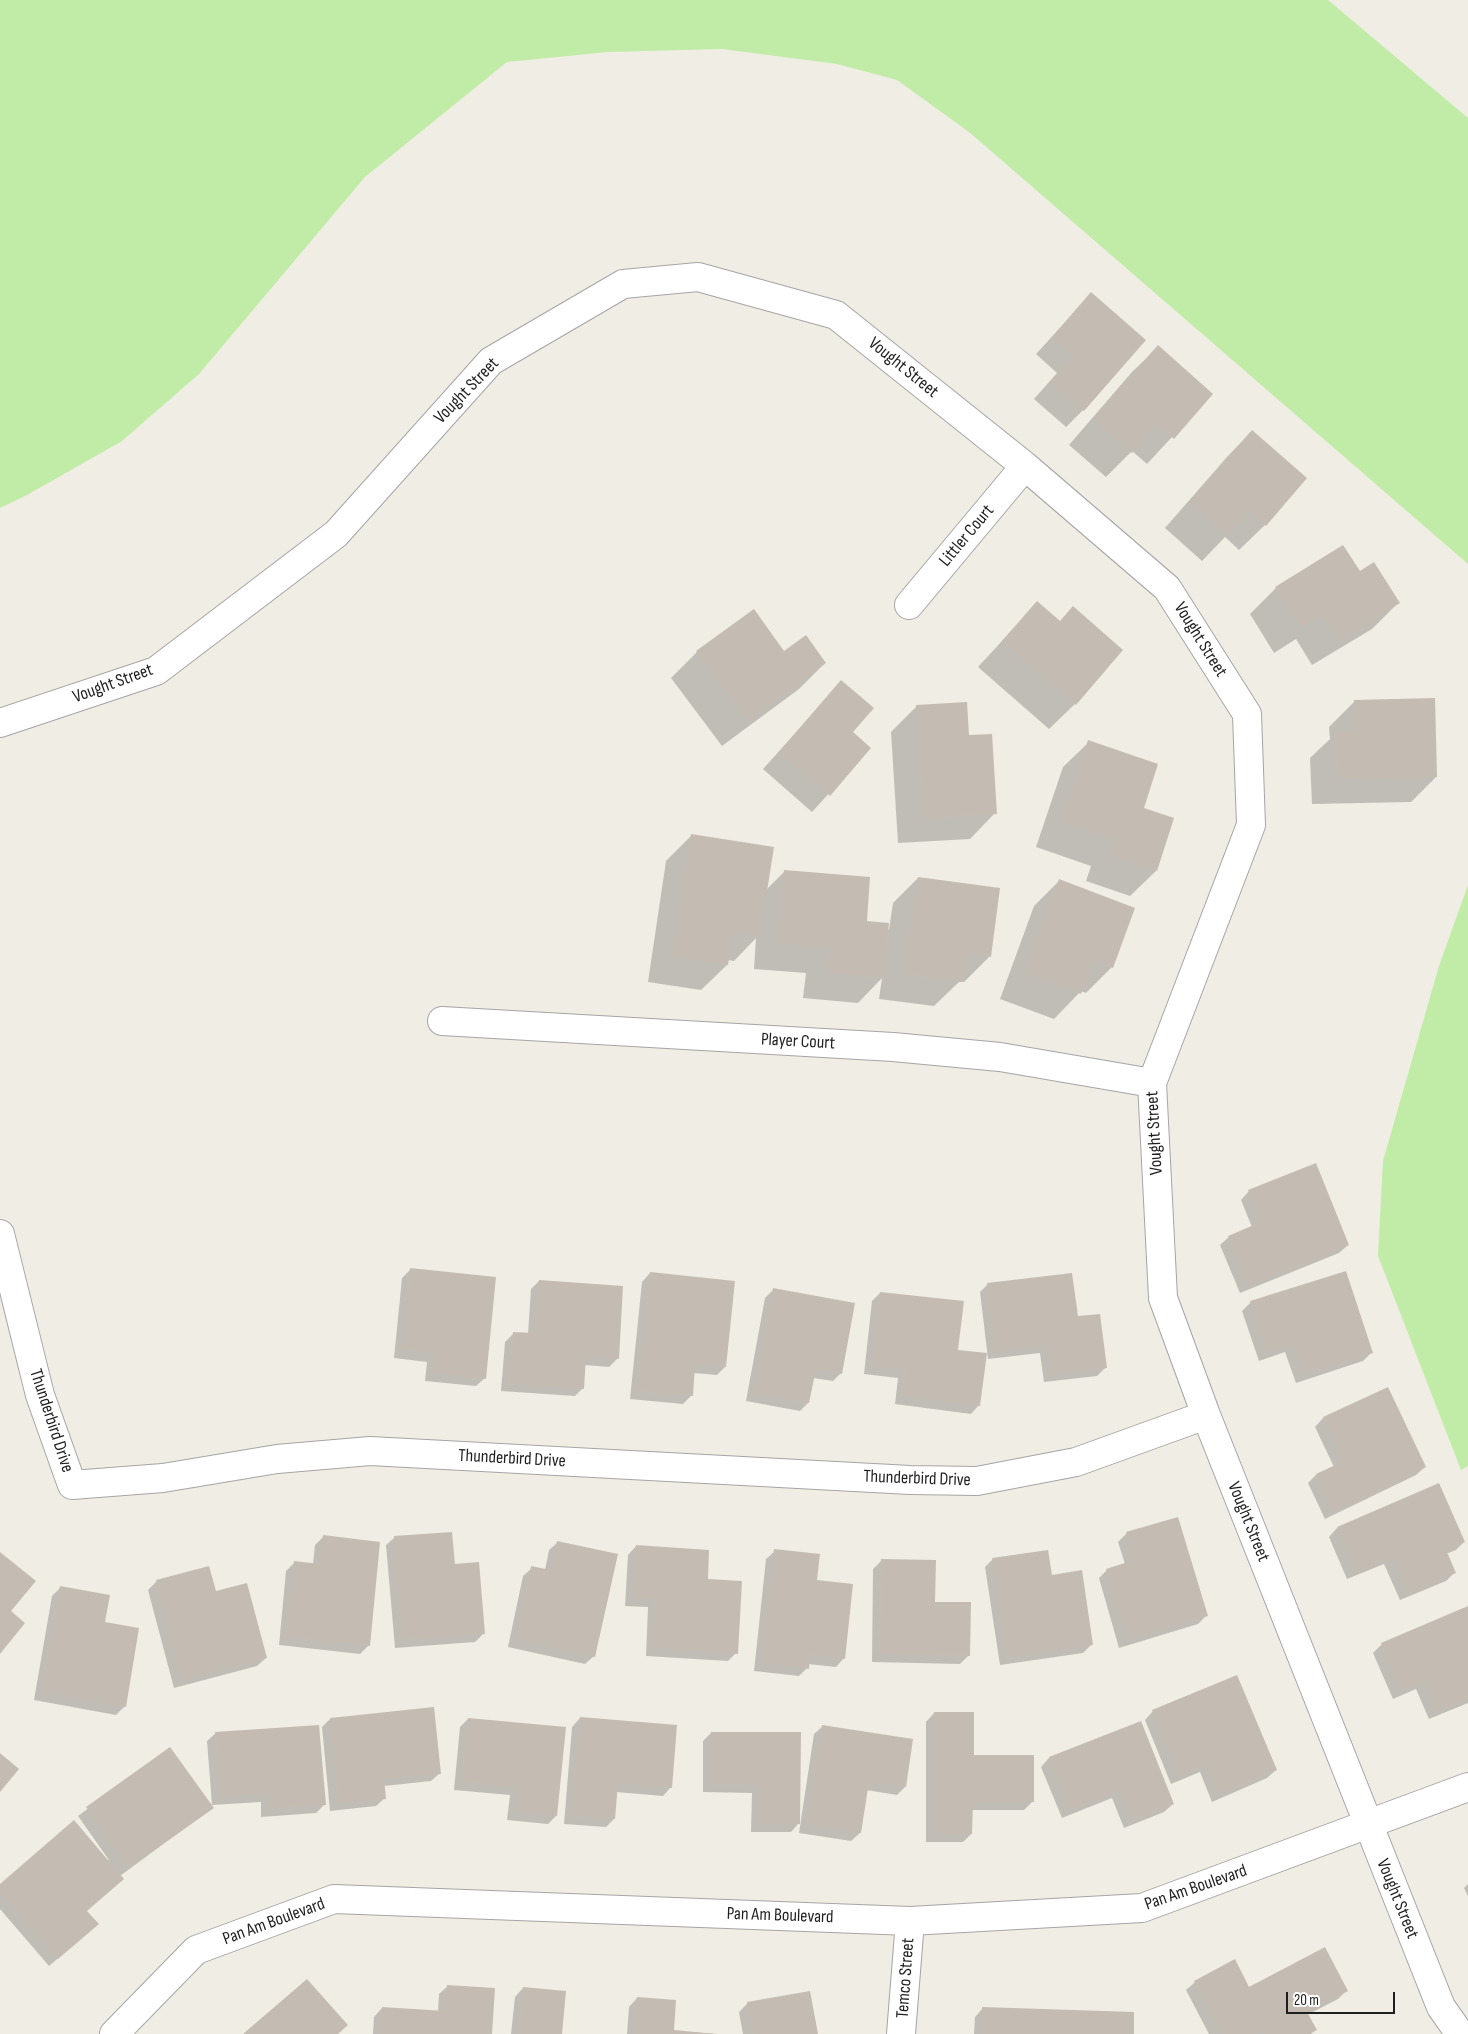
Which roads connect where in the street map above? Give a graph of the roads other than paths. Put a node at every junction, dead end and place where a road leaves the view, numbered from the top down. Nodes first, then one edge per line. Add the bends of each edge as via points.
1 (1025, 466) junction
2 (909, 605) dead end
3 (0, 724) edge
4 (442, 1021) dead end
5 (1152, 1083) junction
6 (0, 1234) edge
7 (1206, 1415) junction
8 (1468, 1787) edge
9 (1368, 1826) junction
10 (910, 1921) junction
11 (114, 2034) edge
12 (901, 2034) edge
13 (1460, 2034) edge

1 - 2 street, Littler Court
1 - 3 street, Vought Street via 836,316 698,277 623,284 491,361 336,534 156,671
1 - 5 street, Vought Street via 1167,588 1247,714 1251,825
4 - 5 street, Player Court via 893,1047 1000,1057
5 - 7 street, Vought Street via 1163,1298
6 - 7 street, Thunderbird Drive via 40,1395 72,1485 163,1478 277,1459 370,1451 977,1482 1076,1462
7 - 9 street, Vought Street
8 - 9 street, Pan Am Boulevard
9 - 10 street, Pan Am Boulevard via 1142,1908
9 - 13 street, Vought Street via 1441,2008
10 - 11 street, Pan Am Boulevard via 334,1899 196,1950
10 - 12 street, Temco Street

